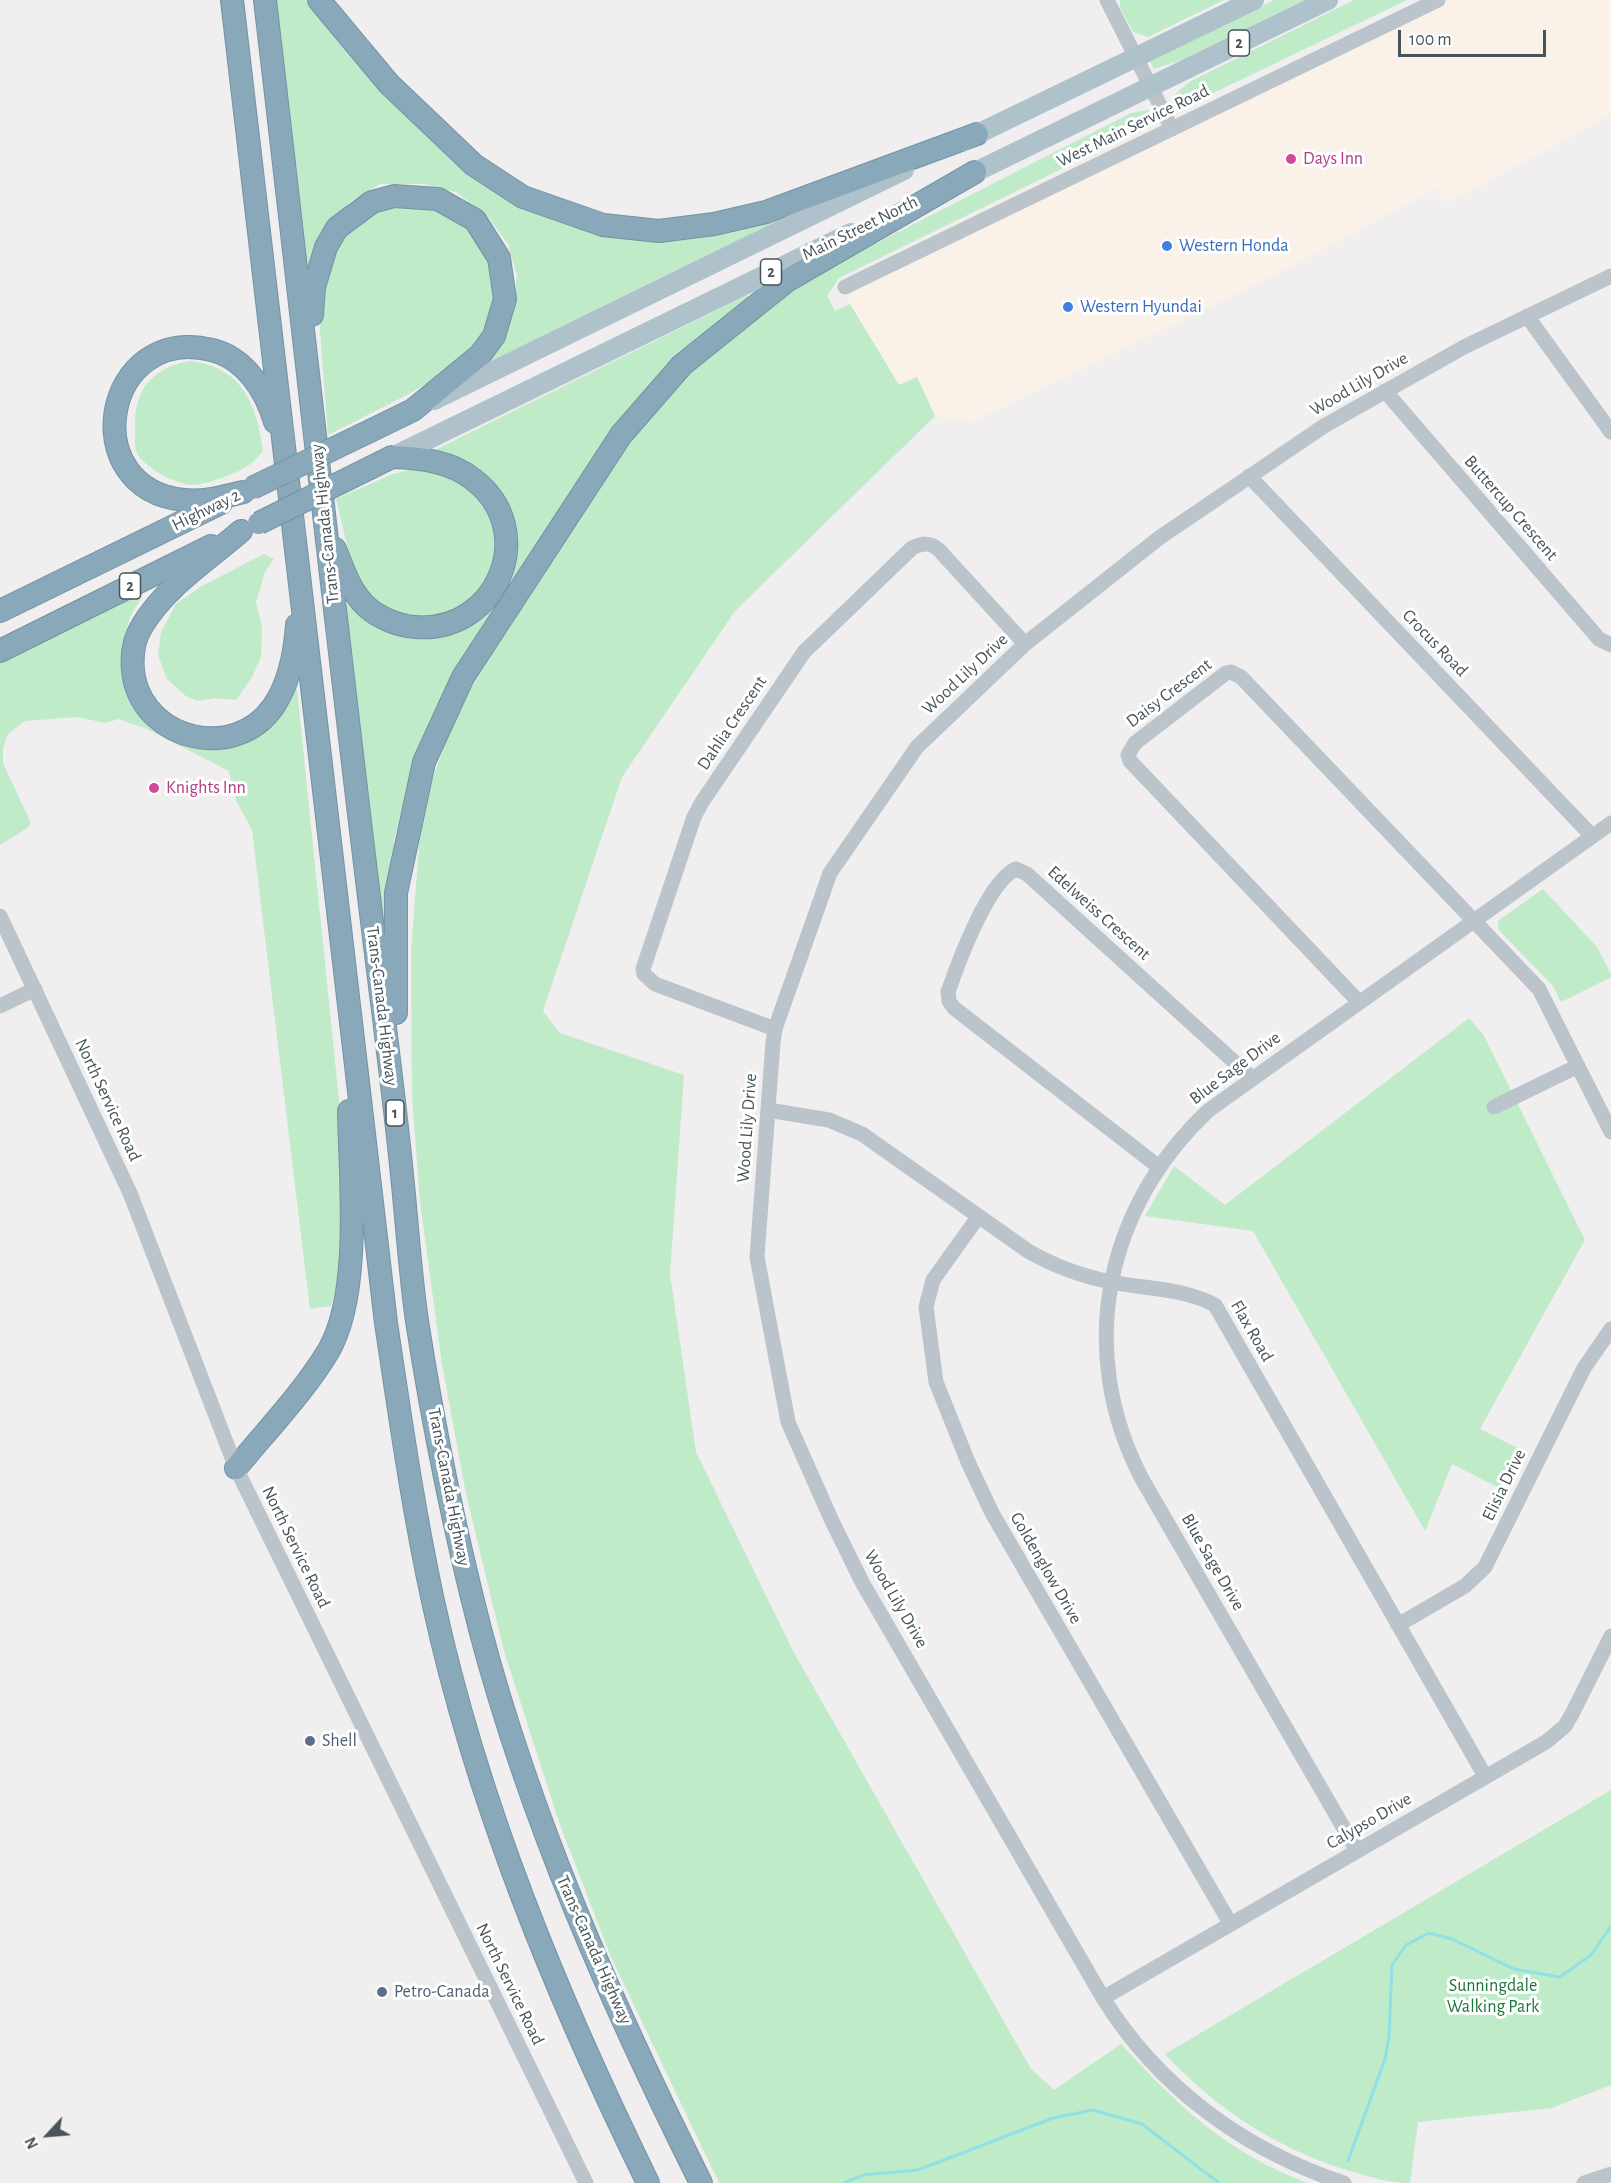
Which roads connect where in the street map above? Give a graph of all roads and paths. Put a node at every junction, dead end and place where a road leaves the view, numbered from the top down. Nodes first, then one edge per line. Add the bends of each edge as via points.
1 (232, 0) edge
2 (265, 0) edge
3 (318, 0) edge
4 (1107, 0) edge
5 (1254, 0) edge
6 (1328, 0) edge
7 (1438, 0) edge
8 (1136, 58) junction
9 (1150, 87) junction
10 (1172, 129) junction
11 (977, 135) junction
12 (975, 172) junction
13 (1611, 276) edge
14 (845, 287) dead end
15 (1527, 316) junction
16 (308, 363) junction
17 (1385, 391) junction
18 (413, 410) junction
19 (1611, 432) edge
20 (392, 457) junction
21 (287, 458) junction
22 (1249, 476) junction
23 (247, 490) junction
24 (325, 526) junction
25 (250, 527) junction
26 (300, 576) junction
27 (0, 611) edge
28 (1025, 644) junction
29 (1611, 645) edge
30 (0, 651) edge
31 (1611, 823) edge
32 (1593, 836) junction
33 (0, 916) edge
34 (1473, 920) junction
35 (348, 983) junction
36 (35, 989) junction
37 (1359, 1002) junction
38 (0, 1006) edge
39 (775, 1029) junction
40 (1578, 1066) junction
41 (1252, 1078) junction
42 (1494, 1107) dead end
43 (768, 1110) junction
44 (1611, 1132) edge
45 (400, 1149) junction
46 (1159, 1167) junction
47 (978, 1217) junction
48 (1111, 1282) junction
49 (1611, 1329) edge
50 (236, 1468) junction
51 (1398, 1625) junction
52 (1611, 1636) edge
53 (1485, 1776) junction
54 (1357, 1851) junction
55 (1230, 1923) junction
56 (1103, 1998) junction
57 (1611, 2174) edge
58 (586, 2183) edge
59 (648, 2183) edge
60 (701, 2183) edge
61 (1344, 2183) edge
62 (1584, 2183) edge

1 - 21 highway, Trans-Canada Highway / 1
2 - 16 highway, Trans-Canada Highway / 1
3 - 11 highway via 389,84 474,165 523,197 603,225 659,231 766,212
4 - 8 street
5 - 8 main road, Main Street North / 2
6 - 9 main road, Main Street North / 2
7 - 10 street, West Main Service Road
8 - 9 street
8 - 11 main road, Main Street North / 2
9 - 10 street
9 - 12 main road, Main Street North / 2
10 - 14 street, West Main Service Road
11 - 18 main road, Main Street North / 2
12 - 20 main road, Main Street North / 2
12 - 45 highway via 788,280 682,365 621,435 464,677 424,762 396,893
13 - 15 street, Wood Lily Drive
15 - 17 street, Wood Lily Drive
15 - 19 street
16 - 18 highway, Highway 2 via 314,287 326,247 337,228 372,202 394,196 438,198 475,220 499,258 505,299 494,336 480,355
16 - 24 highway, Trans-Canada Highway / 1
17 - 22 street, Wood Lily Drive
17 - 29 street, Buttercup Crescent via 1599,639
18 - 23 highway, Highway 2 / 2, bridge
20 - 24 highway via 424,458 456,469 475,480 498,507 506,533 504,566 493,591 478,609 457,622 431,628 403,626 377,614 362,602 346,576
20 - 25 highway, Highway 2 / 2, bridge
21 - 23 highway via 272,411 258,385 235,360 219,351 180,346 155,354 141,364 119,394 114,416 116,446 128,471 158,494 184,500 207,500
21 - 26 highway, Trans-Canada Highway / 1
22 - 28 street, Wood Lily Drive via 1159,538
22 - 32 street, Crocus Road
23 - 27 highway, Highway 2 / 2
24 - 45 highway, Trans-Canada Highway / 1
25 - 26 highway via 171,591 141,627 132,665 136,687 147,708 170,729 189,736 228,736 244,731 273,708 292,662
25 - 30 highway, Highway 2 / 2
26 - 35 highway, Trans-Canada Highway / 1
28 - 39 street, Wood Lily Drive via 917,747 830,873
28 - 39 street, Dahlia Crescent via 939,550 933,545 919,544 804,652 702,802 644,974 655,984
31 - 32 street, Blue Sage Drive
32 - 34 street, Blue Sage Drive
33 - 36 street, North Service Road
34 - 37 street, Blue Sage Drive
34 - 37 street, Daisy Crescent via 1241,677 1231,672 1220,676 1135,743 1128,755 1130,761
34 - 40 street via 1544,995
35 - 50 highway via 351,1207 344,1308 330,1348
35 - 59 highway, Trans-Canada Highway / 1 via 390,1346 412,1492 450,1667 504,1849 536,1935 571,2020
36 - 38 street
36 - 50 street, North Service Road via 130,1193
37 - 41 street, Blue Sage Drive
39 - 43 street, Wood Lily Drive
40 - 42 street
40 - 44 street
41 - 46 street, Blue Sage Drive via 1196,1122
41 - 46 street, Edelweiss Crescent via 1027,874 1016,870 1005,876 968,934 948,1001
43 - 47 street, Flax Road via 846,1126 876,1143
43 - 56 street, Wood Lily Drive via 757,1271 792,1432 862,1582
45 - 60 highway, Trans-Canada Highway / 1 via 416,1316 429,1391 464,1566 505,1715 551,1851 586,1935
46 - 48 street, Blue Sage Drive via 1133,1212
47 - 48 street, Flax Road via 1042,1259
47 - 55 street, Goldenglow Drive via 929,1288 926,1307 936,1382 992,1513
48 - 51 street, Flax Road via 1196,1295 1215,1305
48 - 54 street, Blue Sage Drive via 1106,1332 1108,1370 1116,1416 1128,1449
49 - 51 street, Elisia Drive via 1584,1368 1485,1567 1465,1586
50 - 58 street, North Service Road
51 - 53 street, Flax Road
52 - 53 street, Calypso Drive via 1565,1726 1546,1742
53 - 54 street, Calypso Drive
54 - 55 street, Calypso Drive
55 - 56 street, Calypso Drive
56 - 61 street, Wood Lily Drive via 1139,2048 1199,2106 1254,2145
57 - 62 street

